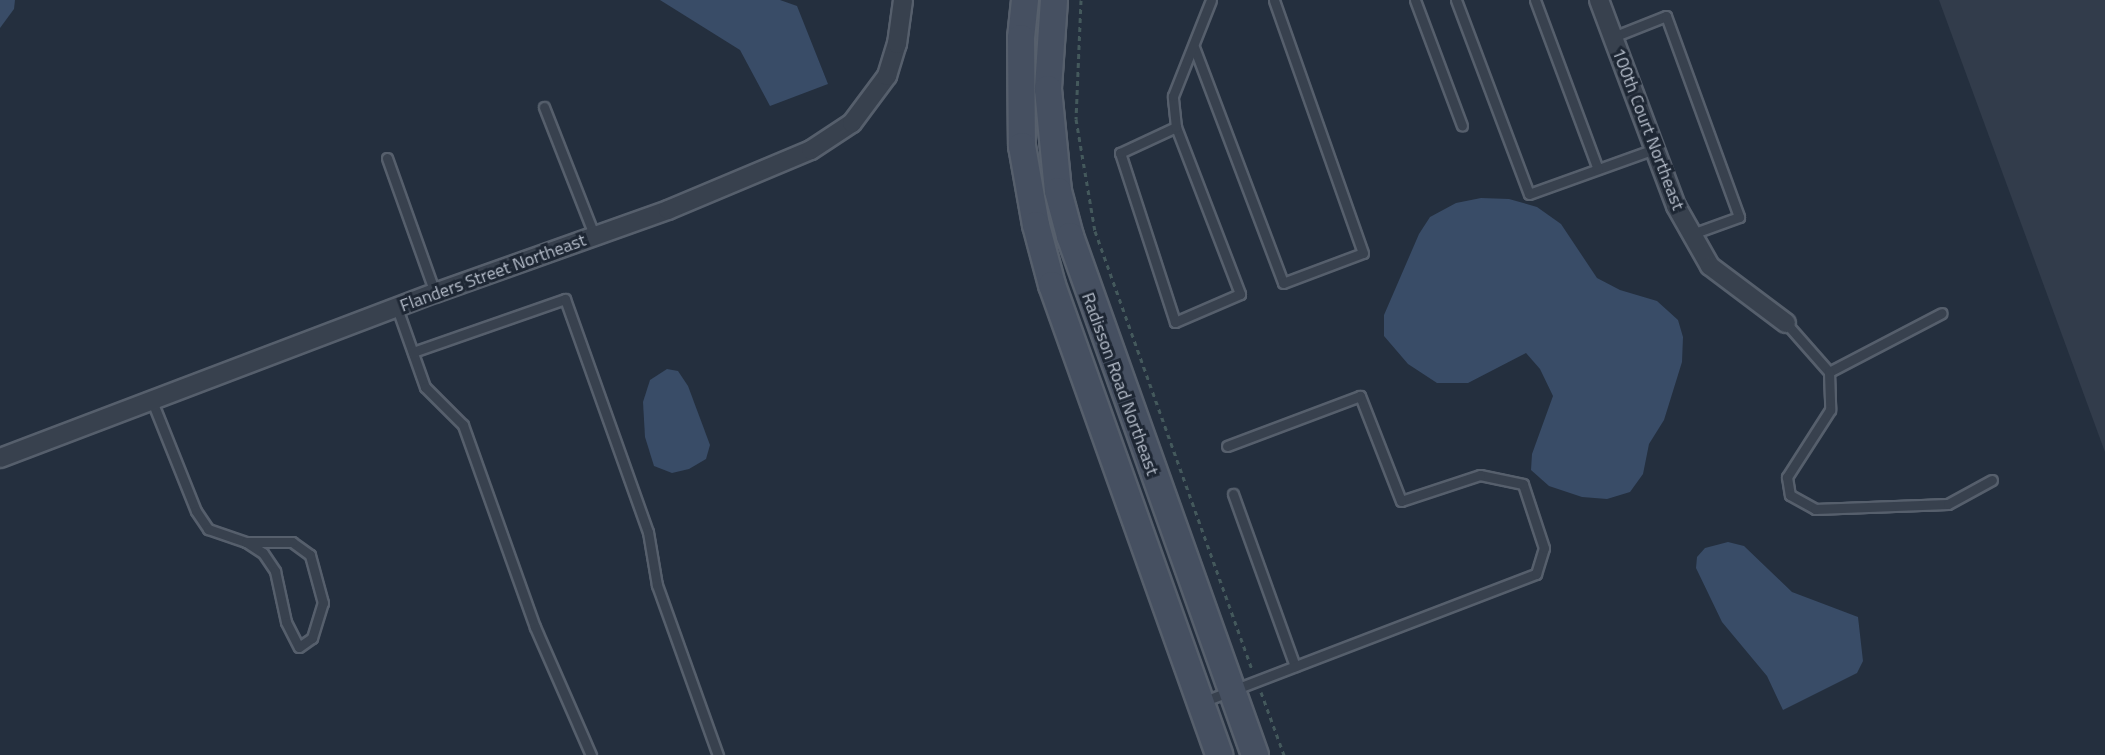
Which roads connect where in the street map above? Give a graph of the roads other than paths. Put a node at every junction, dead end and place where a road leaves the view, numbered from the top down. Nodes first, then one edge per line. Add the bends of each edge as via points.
1 (903, 0) edge
2 (1025, 0) edge
3 (1054, 0) edge
4 (1211, 0) edge
5 (1274, 0) edge
6 (1415, 0) edge
7 (1456, 0) edge
8 (1534, 0) edge
9 (1599, 0) edge
10 (1613, 37) junction
11 (1194, 46) junction
12 (544, 107) dead end
13 (1462, 126) dead end
14 (1176, 127) junction
15 (1655, 149) junction
16 (387, 158) dead end
17 (1598, 169) junction
18 (1692, 234) junction
19 (595, 237) junction
20 (435, 294) junction
21 (397, 308) junction
22 (1942, 313) dead end
23 (1786, 323) joint
24 (413, 352) junction
25 (1829, 372) junction
26 (152, 401) junction
27 (1227, 446) dead end
28 (0, 458) edge
29 (1992, 480) dead end
30 (1233, 494) dead end
31 (246, 542) junction
32 (1295, 666) junction
33 (1232, 691) junction
34 (1200, 703) junction
35 (591, 755) edge
36 (718, 755) edge
37 (1219, 755) edge
38 (1255, 755) edge

1 - 19 street, Flanders Street Northeast via 897,44 887,76 852,123 811,150
2 - 34 main road, Radisson Road Northeast via 1020,38 1022,146 1036,225 1052,285
3 - 33 main road, Radisson Road Northeast via 1048,90 1058,191 1070,236
4 - 11 lane
5 - 11 lane via 1363,253 1283,283
6 - 13 lane
7 - 17 lane via 1529,194
8 - 17 lane
9 - 10 street, 100th Court Northeast
10 - 15 street, 100th Court Northeast
10 - 18 lane via 1666,16 1739,217
11 - 14 lane via 1173,96
12 - 19 lane
14 - 14 lane via 1120,153 1175,322 1240,294
15 - 17 lane
15 - 18 street, 100th Court Northeast via 1676,206
16 - 20 lane
18 - 23 street, 100th Court Northeast via 1710,266
19 - 20 street, Flanders Street Northeast
20 - 21 street, Flanders Street Northeast
21 - 24 lane
21 - 26 street, Flanders Street Northeast
22 - 25 lane
23 - 25 lane
24 - 35 lane via 425,387 463,425 535,627
24 - 36 lane via 565,299 648,532 657,585
25 - 29 lane via 1830,410 1787,477 1790,495 1815,509 1948,504
26 - 28 street, Flanders Street Northeast
26 - 31 lane via 196,510 208,529
27 - 32 lane via 1360,396 1401,501 1480,475 1523,484 1544,548 1536,574
30 - 32 lane
31 - 31 lane via 263,553 274,571 286,622 300,647 312,638 323,603 310,555 292,542
32 - 33 lane
33 - 34 lane
33 - 38 main road, Radisson Road Northeast
34 - 37 main road, Radisson Road Northeast

